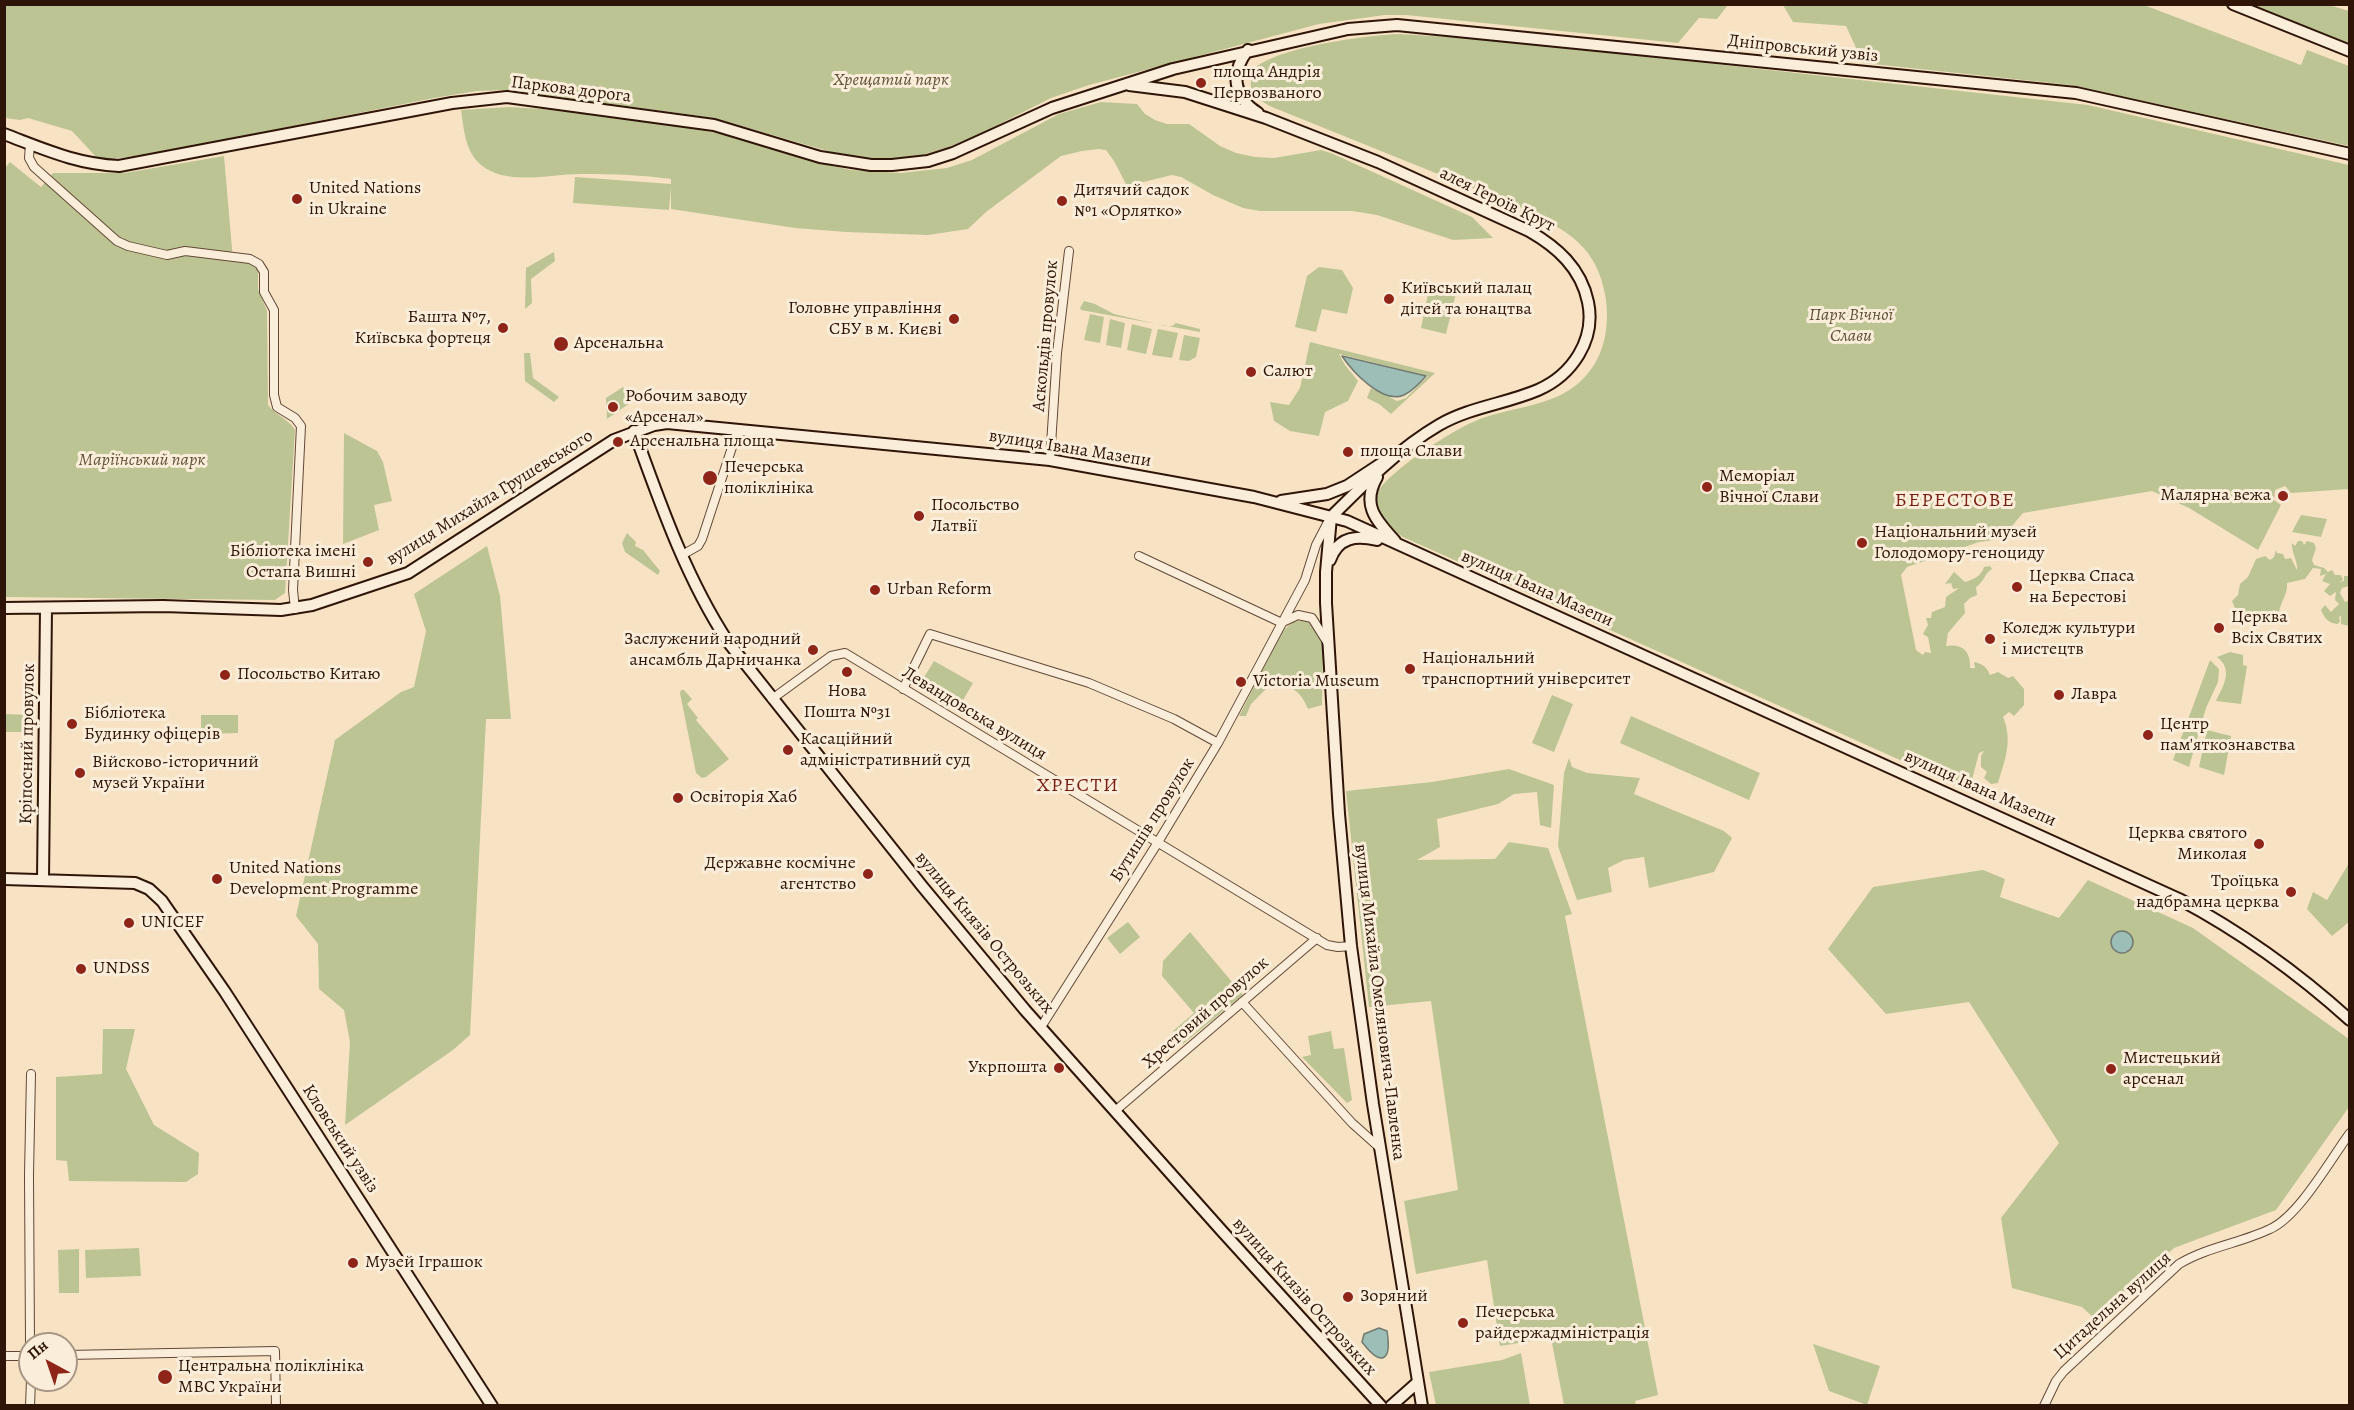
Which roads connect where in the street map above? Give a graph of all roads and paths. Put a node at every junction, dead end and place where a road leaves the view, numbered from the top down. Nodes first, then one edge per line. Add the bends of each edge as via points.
1 (2233, 4) edge
2 (1248, 50) junction
3 (2349, 51) edge
4 (1123, 84) junction
5 (1266, 118) junction
6 (4, 134) edge
7 (30, 144) junction
8 (2349, 154) edge
9 (1069, 251) dead end
10 (634, 431) junction
11 (737, 432) junction
12 (1401, 453) junction
13 (1050, 460) junction
14 (1381, 469) junction
15 (1269, 501) junction
16 (1331, 517) junction
17 (1398, 545) junction
18 (682, 555) junction
19 (1139, 556) dead end
20 (1326, 572) junction
21 (4, 608) edge
22 (46, 608) junction
23 (295, 609) junction
24 (1282, 623) junction
25 (1328, 643) junction
26 (903, 689) junction
27 (772, 699) junction
28 (1218, 743) junction
29 (1158, 843) junction
30 (4, 879) edge
31 (43, 879) junction
32 (1317, 938) junction
33 (1351, 946) junction
34 (1242, 1002) junction
35 (2349, 1020) edge
36 (1041, 1027) junction
37 (31, 1074) dead end
38 (1114, 1111) junction
39 (2349, 1133) edge
40 (1380, 1148) junction
41 (30, 1332) edge
42 (78, 1355) edge
43 (1418, 1382) junction
44 (276, 1406) edge
45 (492, 1406) edge
46 (1381, 1406) edge
47 (1391, 1406) edge
48 (1422, 1406) edge
49 (2044, 1406) edge

1 - 3 main road
2 - 4 main road
2 - 5 main road via 1237,69 1237,88 1253,110
2 - 8 main road, Дніпровський узвіз via 1375,26 1466,31 2076,93
4 - 5 main road via 1185,92
4 - 7 main road, Паркова дорога via 1052,108 953,153 928,161 892,165 820,157 714,125 507,97 452,103 119,166 69,159
5 - 12 main road, алея Героїв Крут via 1378,162 1549,242 1575,270 1586,294 1590,326 1587,337 1583,349 1560,375 1536,390 1454,416
6 - 7 main road, Паркова дорога
7 - 23 street via 29,158 34,167 117,241 167,255 185,251 250,259 264,272 264,292 274,310 274,395 277,407 300,426 292,590
9 - 13 street, Аскольдів провулок
10 - 11 main road, вулиця Івана Мазепи via 668,423
10 - 18 main road, вулиця Князів Острозьких
10 - 23 main road, вулиця Михайла Грушевського via 594,452 408,573
11 - 13 main road, вулиця Івана Мазепи
11 - 18 street via 702,539
12 - 14 main road, алея Героїв Крут
12 - 15 main road via 1327,494
13 - 15 main road, вулиця Івана Мазепи
14 - 16 main road, алея Героїв Крут
14 - 17 main road via 1369,503
15 - 16 main road, вулиця Івана Мазепи
16 - 17 main road, вулиця Івана Мазепи
16 - 20 main road, вулиця Михайла Омеляновича-Павленка
16 - 24 street, Бутишів провулок
17 - 20 main road via 1357,536 1348,539 1332,554
17 - 35 main road, вулиця Івана Мазепи via 2179,899 2247,938
18 - 27 main road, вулиця Князів Острозьких via 716,624
19 - 24 street
20 - 25 main road, вулиця Михайла Омеляновича-Павленка
21 - 22 main road, вулиця Михайла Грушевського
22 - 23 main road, вулиця Михайла Грушевського
22 - 31 main road, Кріпосний провулок
24 - 25 street via 1306,615 1316,622
24 - 28 street, Бутишів провулок
25 - 33 main road, вулиця Михайла Омеляновича-Павленка
26 - 27 street, Левандовська вулиця via 845,653 831,656
26 - 28 street via 930,634 1089,683 1174,719
26 - 29 street, Левандовська вулиця
27 - 36 main road, вулиця Князів Острозьких
28 - 29 street, Бутишів провулок
29 - 32 street, Левандовська вулиця
29 - 36 street, Бутишів провулок
30 - 31 main road
31 - 45 main road, Кловський узвіз via 135,884 155,894 174,916
32 - 33 street, Левандовська вулиця via 1327,945
32 - 34 street, Хрестовий провулок
33 - 40 main road, вулиця Михайла Омеляновича-Павленка
34 - 38 street, Хрестовий провулок
34 - 40 street via 1352,1123
36 - 38 main road, вулиця Князів Острозьких
37 - 41 street
38 - 46 main road, вулиця Князів Острозьких
39 - 49 street, Цитадельна вулиця via 2290,1215 2269,1230 2179,1264 2069,1365
40 - 43 main road, вулиця Михайла Омеляновича-Павленка
42 - 44 street via 275,1351
43 - 47 main road
43 - 48 main road, вулиця Михайла Омеляновича-Павленка

